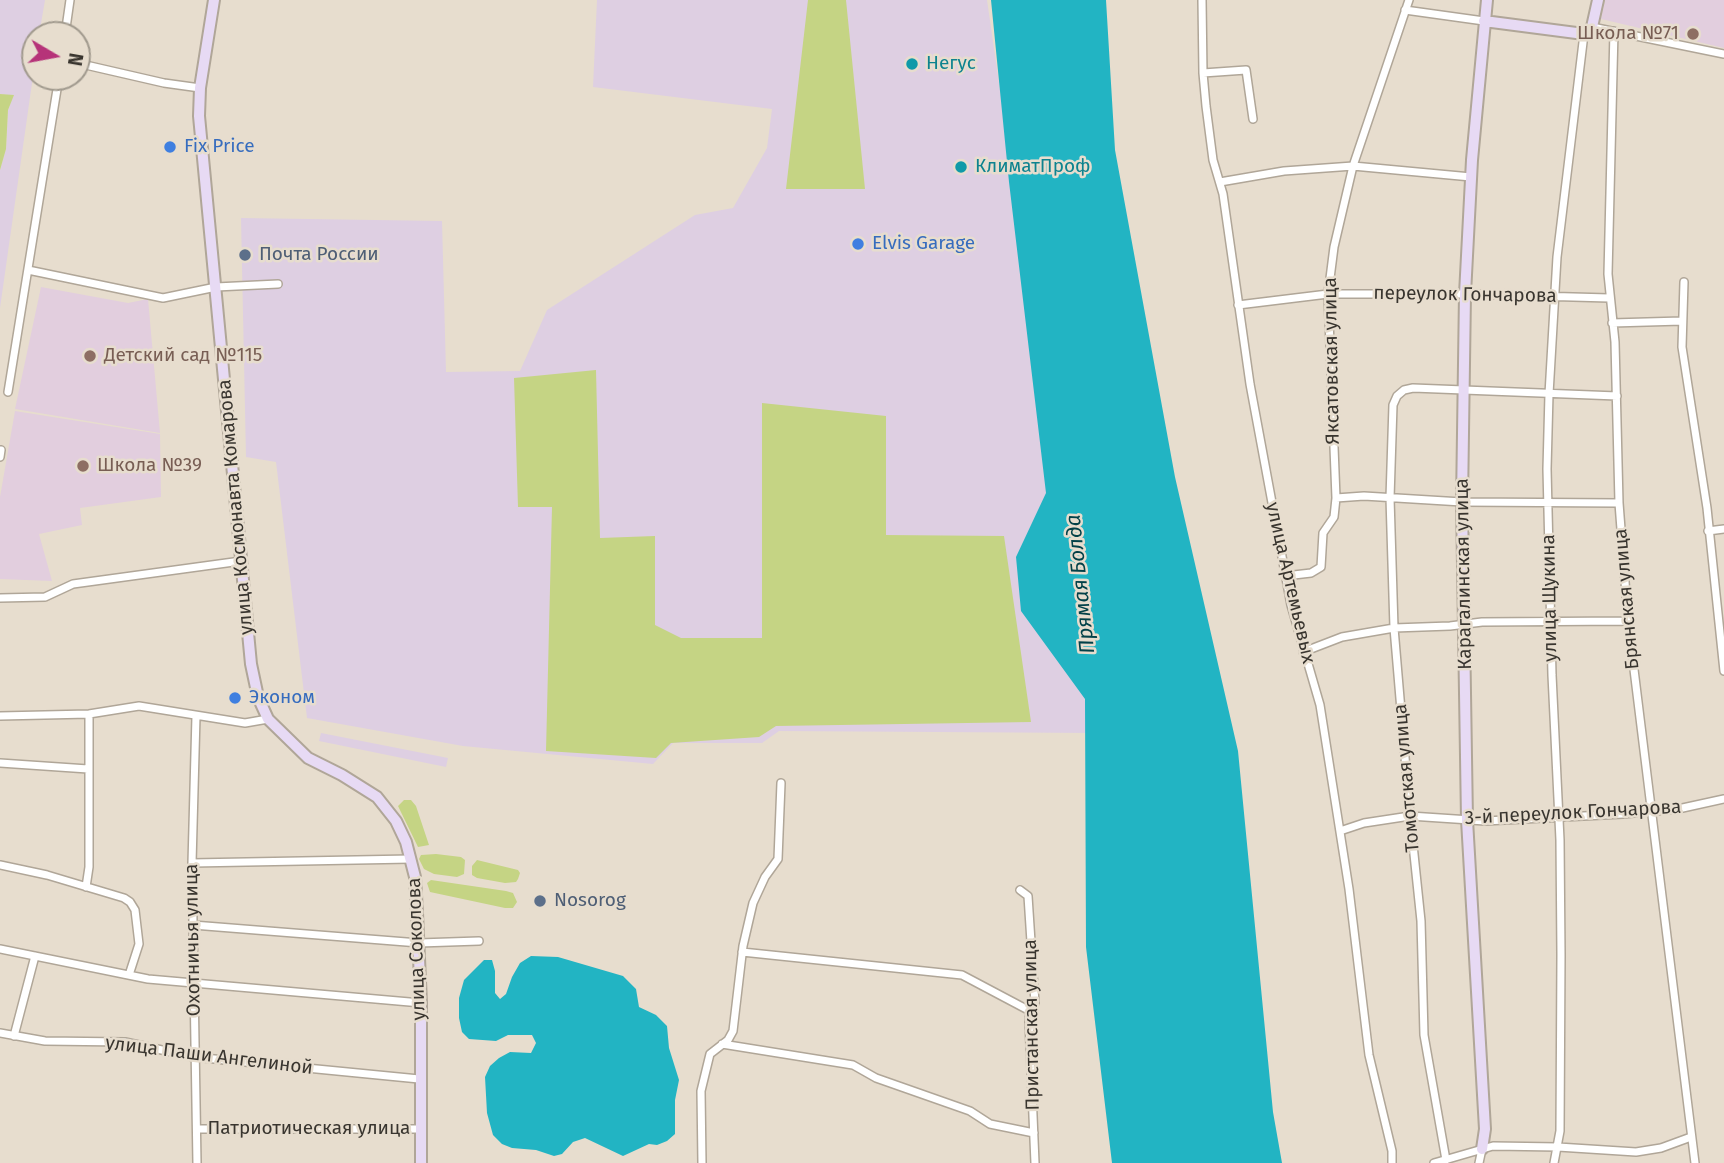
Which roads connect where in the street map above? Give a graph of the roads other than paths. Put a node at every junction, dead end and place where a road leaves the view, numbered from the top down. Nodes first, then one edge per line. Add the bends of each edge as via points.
1 (71, 0) edge
2 (214, 0) edge
3 (1202, 0) edge
4 (1409, 0) edge
5 (1487, 0) edge
6 (1598, 0) edge
7 (1405, 10) junction
8 (67, 21) edge
9 (1484, 21) junction
10 (1588, 30) junction
11 (1614, 32) junction
12 (1724, 54) edge
13 (91, 66) edge
14 (1203, 73) junction
15 (200, 88) junction
16 (57, 91) edge
17 (1253, 119) dead end
18 (1353, 166) junction
19 (1471, 177) junction
20 (1220, 182) junction
21 (28, 270) junction
22 (1684, 282) dead end
23 (278, 284) dead end
24 (216, 287) junction
25 (1328, 294) junction
26 (1465, 294) junction
27 (1555, 296) junction
28 (1609, 298) junction
29 (1238, 305) junction
30 (1682, 321) junction
31 (1612, 323) junction
32 (1464, 390) junction
33 (8, 392) dead end
34 (1549, 394) junction
35 (1617, 396) junction
36 (1336, 498) junction
37 (1390, 498) junction
38 (1462, 502) junction
39 (1619, 503) junction
40 (1548, 504) junction
41 (1724, 529) edge
42 (1708, 531) junction
43 (242, 561) junction
44 (1285, 576) junction
45 (0, 598) edge
46 (1551, 620) junction
47 (1628, 621) junction
48 (1464, 624) junction
49 (1394, 628) junction
50 (1303, 652) junction
51 (1724, 671) edge
52 (89, 714) junction
53 (0, 716) edge
54 (196, 716) junction
55 (268, 719) junction
56 (0, 763) edge
57 (88, 769) junction
58 (781, 783) dead end
59 (1724, 799) edge
60 (1652, 812) junction
61 (1410, 816) junction
62 (1558, 817) junction
63 (1467, 820) junction
64 (1340, 831) junction
65 (411, 859) junction
66 (192, 863) junction
67 (0, 865) edge
68 (86, 887) junction
69 (1020, 890) dead end
70 (192, 925) junction
71 (479, 942) dead end
72 (419, 943) junction
73 (0, 949) edge
74 (742, 952) junction
75 (36, 956) junction
76 (130, 975) junction
77 (193, 983) junction
78 (421, 1003) junction
79 (1030, 1011) junction
80 (0, 1032) edge
81 (14, 1036) junction
82 (722, 1044) junction
83 (194, 1058) junction
84 (419, 1079) junction
85 (197, 1129) junction
86 (420, 1129) junction
87 (1034, 1133) junction
88 (1692, 1137) junction
89 (1558, 1147) junction
90 (1482, 1149) junction
91 (1446, 1160) junction
92 (197, 1163) edge
93 (421, 1163) edge
94 (702, 1163) edge
95 (1035, 1163) edge
96 (1392, 1163) edge
97 (1434, 1163) edge
98 (1479, 1163) edge
99 (1554, 1163) edge
100 (1695, 1163) edge

1 - 8 street
2 - 15 street, улица Космонавта Комарова
3 - 14 street, улица Артемьевых
4 - 7 street, Яксатовская улица
5 - 9 street, Карагалинская улица
6 - 10 street, улица Щукина
7 - 9 street
7 - 18 street, Яксатовская улица
9 - 10 street
9 - 19 street, Карагалинская улица
10 - 11 street
10 - 27 street, улица Щукина via 1567,164
11 - 12 street
11 - 28 street, Брянская улица
13 - 15 street
14 - 17 street via 1245,70
14 - 20 street, улица Артемьевых via 1213,160
15 - 24 street, улица Космонавта Комарова
16 - 21 street
18 - 19 street
18 - 20 street
18 - 25 street, Яксатовская улица
19 - 26 street, Карагалинская улица
20 - 29 street, улица Артемьевых
21 - 24 street via 163,298
21 - 33 street
22 - 30 street
23 - 24 street
24 - 43 street, улица Космонавта Комарова
25 - 26 street, переулок Гончарова
25 - 29 street, переулок Гончарова
25 - 36 street, Яксатовская улица
26 - 27 street, переулок Гончарова
26 - 32 street, Карагалинская улица
27 - 28 street, переулок Гончарова
27 - 34 street, улица Щукина
28 - 31 street, Брянская улица
29 - 44 street, улица Артемьевых
30 - 31 street
30 - 42 street
31 - 35 street, Брянская улица
32 - 34 street
32 - 37 street, Томотская улица via 1413,388 1397,396 1391,416
32 - 38 street, Карагалинская улица
34 - 35 street
34 - 40 street, улица Щукина
35 - 39 street, Брянская улица
36 - 37 street
36 - 44 street, Яксатовская улица via 1334,517 1323,533 1321,566 1311,573
37 - 38 street
37 - 49 street, Томотская улица
38 - 40 street
38 - 48 street, Карагалинская улица
39 - 40 street
39 - 47 street, Брянская улица
40 - 46 street, улица Щукина
41 - 42 street
42 - 51 street
43 - 45 street via 73,584 45,597
43 - 55 street, улица Космонавта Комарова via 251,664
44 - 50 street, улица Артемьевых
46 - 47 street
46 - 48 street
46 - 62 street, улица Щукина
47 - 60 street, Брянская улица
48 - 49 street
48 - 63 street, Карагалинская улица
49 - 50 street via 1342,637
49 - 61 street, Томотская улица
50 - 64 street, улица Артемьевых via 1320,705
52 - 53 street
52 - 54 street via 139,706
52 - 57 street
54 - 55 street via 245,723
54 - 66 street, Охотничья улица
55 - 65 street, улица Соколова via 308,758 365,789 386,807
56 - 57 street
57 - 68 street
58 - 74 street via 778,859 753,903
59 - 60 street, 3-й переулок Гончарова
60 - 62 street, 3-й переулок Гончарова
60 - 88 street, Брянская улица
61 - 63 street, 3-й переулок Гончарова
61 - 64 street, 3-й переулок Гончарова
61 - 91 street, Томотская улица via 1421,921 1424,1035
62 - 63 street, 3-й переулок Гончарова
62 - 89 street, улица Щукина
63 - 90 street, Карагалинская улица via 1485,1129
64 - 96 street, улица Артемьевых via 1369,1055
65 - 66 street
65 - 72 street, улица Соколова
66 - 70 street, Охотничья улица
67 - 68 street
68 - 76 street via 130,902 135,910 139,944
69 - 79 street, Пристанская улица via 1028,896 1035,1003
70 - 72 street
70 - 77 street, Охотничья улица
71 - 72 street
72 - 78 street, улица Соколова
73 - 75 street
74 - 79 street via 962,975
74 - 82 street via 733,1031
75 - 76 street
75 - 81 street
76 - 77 street
77 - 78 street
77 - 83 street, Охотничья улица
78 - 84 street, улица Соколова
79 - 87 street, Пристанская улица
80 - 81 street, улица Паши Ангелиной
81 - 83 street, улица Паши Ангелиной via 125,1042
82 - 87 street via 853,1065 876,1078 970,1111 990,1124
82 - 94 street via 710,1054 701,1091
83 - 84 street, улица Паши Ангелиной
83 - 85 street, Охотничья улица
84 - 86 street, улица Соколова
85 - 86 street, Патриотическая улица
85 - 92 street, Охотничья улица
86 - 93 street, улица Соколова
87 - 95 street, Пристанская улица
88 - 89 street via 1636,1152
88 - 100 street, Брянская улица
89 - 90 street
89 - 99 street, улица Щукина
90 - 91 street
90 - 98 street
91 - 97 street

